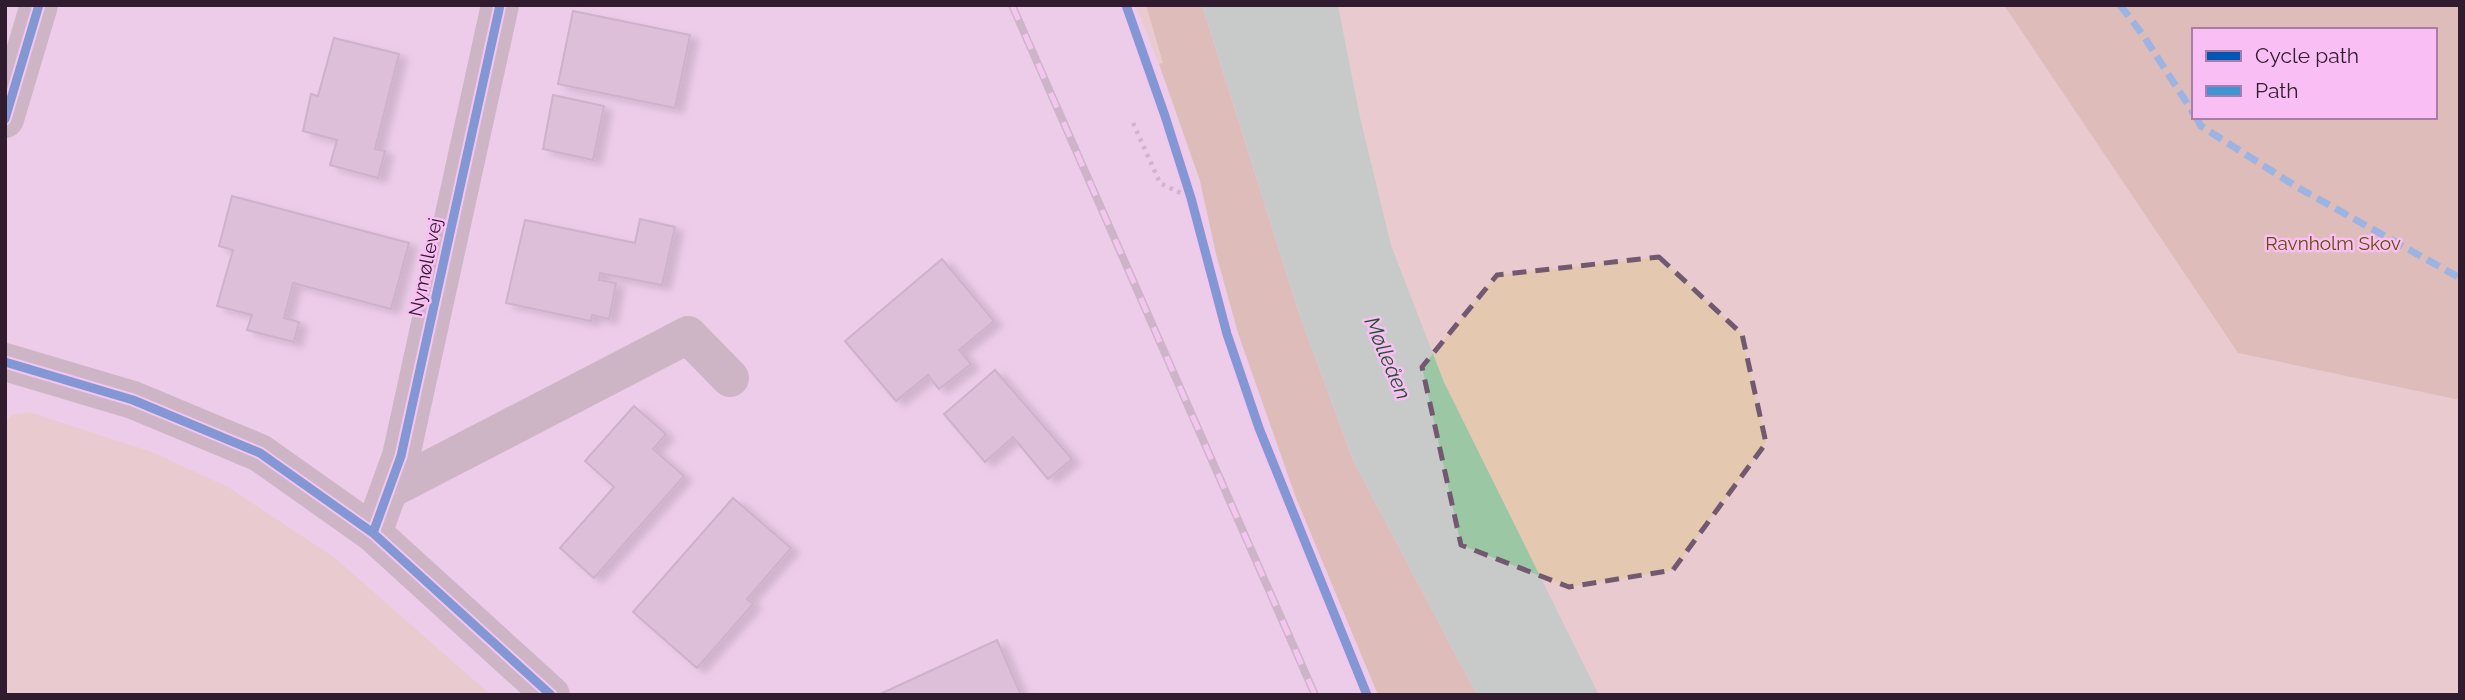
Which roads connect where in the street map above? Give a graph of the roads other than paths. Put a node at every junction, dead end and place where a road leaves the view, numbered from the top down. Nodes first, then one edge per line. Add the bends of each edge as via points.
1 (38, 5) edge
2 (500, 5) edge
3 (5, 120) edge
4 (5, 362) edge
5 (730, 378) dead end
6 (389, 490) junction
7 (373, 533) junction
8 (551, 695) edge

1 - 3 street
2 - 6 street, Nymøllevej via 401,456
4 - 7 street via 133,400 260,453
5 - 6 street via 688,335
6 - 7 street, Nymøllevej
7 - 8 street

